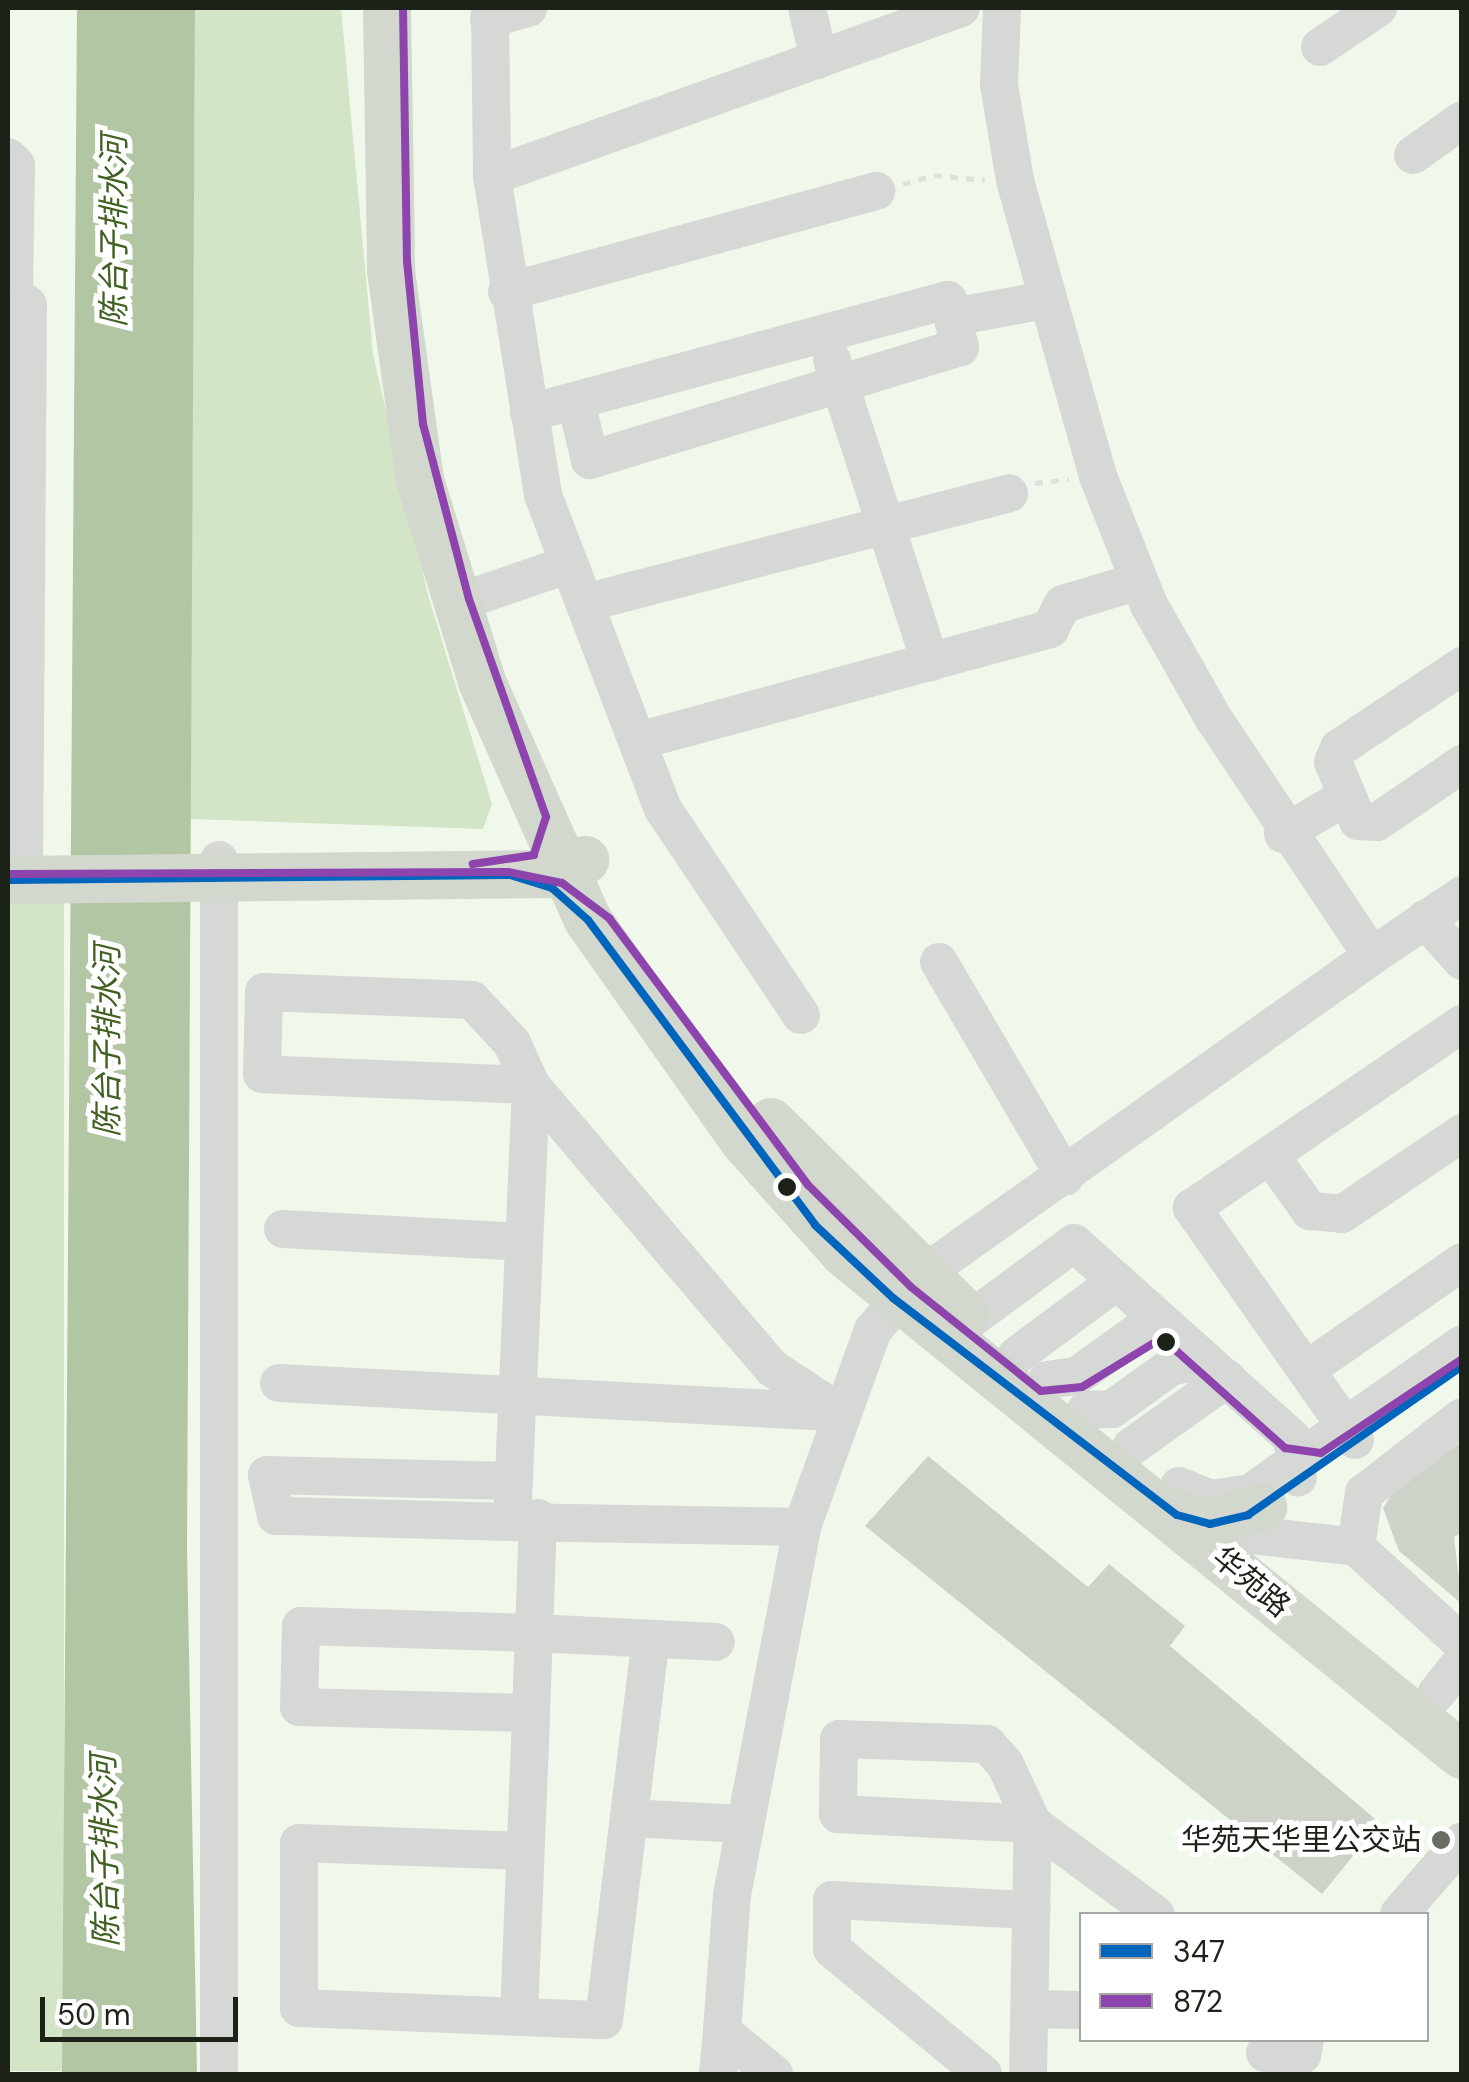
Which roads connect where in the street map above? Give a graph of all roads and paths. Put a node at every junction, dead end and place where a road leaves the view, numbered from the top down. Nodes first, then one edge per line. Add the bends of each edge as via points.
1 (386, 8) edge
2 (415, 8) edge
3 (528, 8) edge
4 (807, 8) edge
5 (961, 8) edge
6 (1002, 8) edge
7 (1378, 8) edge
8 (490, 13) edge
9 (1320, 47) dead end
10 (819, 60) junction
11 (1462, 120) edge
12 (1413, 155) dead end
13 (8, 157) edge
14 (492, 176) junction
15 (1015, 180) junction
16 (876, 191) joint
17 (507, 292) junction
18 (1045, 300) junction
19 (953, 318) junction
20 (824, 334) junction
21 (840, 383) junction
22 (576, 402) junction
23 (528, 412) junction
24 (590, 460) junction
25 (540, 476) junction
26 (1098, 476) junction
27 (1009, 493) joint
28 (886, 525) junction
29 (570, 564) junction
30 (1140, 581) junction
31 (468, 599) junction
32 (585, 603) junction
33 (930, 662) junction
34 (1462, 666) edge
35 (638, 742) junction
36 (1462, 764) edge
37 (1342, 798) junction
38 (1283, 834) junction
39 (548, 866) junction
40 (213, 869) junction
41 (25, 871) edge
42 (1462, 895) edge
43 (1426, 919) junction
44 (1372, 956) junction
45 (939, 962) dead end
46 (1462, 962) edge
47 (801, 1015) dead end
48 (1462, 1024) edge
49 (531, 1085) junction
50 (1462, 1133) edge
51 (1270, 1155) junction
52 (1066, 1177) junction
53 (284, 1229) dead end
54 (524, 1242) junction
55 (1462, 1262) edge
56 (1117, 1280) junction
57 (906, 1288) junction
58 (1462, 1316) edge
59 (971, 1319) junction
60 (1167, 1326) junction
61 (1462, 1344) edge
62 (1462, 1366) edge
63 (1032, 1368) junction
64 (1216, 1370) junction
65 (1306, 1370) junction
66 (279, 1382) dead end
67 (518, 1390) junction
68 (1086, 1410) junction
69 (842, 1414) junction
70 (1462, 1417) edge
71 (1131, 1447) junction
72 (514, 1481) junction
73 (1269, 1485) junction
74 (1169, 1497) junction
75 (525, 1520) junction
76 (802, 1526) junction
77 (1356, 1547) junction
78 (534, 1632) junction
79 (651, 1639) junction
80 (716, 1642) dead end
81 (1462, 1642) edge
82 (1453, 1690) edge
83 (530, 1713) junction
84 (1462, 1755) edge
85 (629, 1818) junction
86 (742, 1824) junction
87 (1034, 1824) junction
88 (1462, 1841) edge
89 (525, 1852) junction
90 (1032, 1910) junction
91 (1152, 1912) edge
92 (1401, 1912) edge
93 (1030, 2008) junction
94 (1079, 2010) edge
95 (519, 2016) junction
96 (722, 2031) junction
97 (1305, 2042) edge
98 (1264, 2056) edge
99 (219, 2074) edge
100 (718, 2074) edge
101 (774, 2074) edge
102 (982, 2074) edge
103 (1028, 2074) edge

1 - 31 main road, 华苑路 via 400,364
2 - 31 main road, 华苑路 via 426,369
3 - 8 street
4 - 10 street
5 - 10 street
6 - 15 street via 999,84
7 - 9 street
8 - 14 street
10 - 14 street
11 - 12 street
13 - 41 street via 16,165 14,294 28,305
14 - 17 street
15 - 16 path via 934,175
15 - 18 street
16 - 17 street
17 - 23 street
18 - 19 street
18 - 26 street
19 - 20 street via 948,300
19 - 21 street via 960,347
20 - 21 street
20 - 22 street
21 - 24 street
21 - 28 street
22 - 23 street
22 - 24 street
23 - 25 street
24 - 25 street
25 - 29 street
26 - 27 path
26 - 30 street
27 - 28 street
28 - 32 street
28 - 33 street
29 - 31 street
29 - 32 street
30 - 33 street via 1063,604 1050,629
30 - 38 street
31 - 39 main road, 华苑路
31 - 39 main road, 华苑路 via 552,780
32 - 35 street
33 - 35 street
34 - 37 street via 1339,748 1332,762
35 - 47 street via 663,808
36 - 37 street via 1378,822 1358,821
37 - 38 street
38 - 44 street
39 - 40 main road
39 - 57 main road, 华苑路 via 603,915 744,1140
40 - 41 main road
40 - 99 street
42 - 43 street
43 - 44 street
43 - 46 street
44 - 52 street
45 - 52 street
48 - 51 street
49 - 49 street via 512,1043 472,1000 264,992 262,1074
49 - 54 street
49 - 69 street via 772,1368
50 - 51 street via 1342,1214 1310,1211
51 - 65 street via 1192,1208
52 - 57 street
53 - 54 street
54 - 67 street
55 - 65 street
56 - 59 street via 1074,1242
56 - 60 street
56 - 63 street
57 - 59 main road, 华苑路
57 - 69 street
57 - 74 main road, 华苑路
58 - 73 street
59 - 63 main road, 华苑路
60 - 63 street via 1139,1329 1068,1380
60 - 64 street
61 - 73 street
62 - 73 street
63 - 68 main road, 华苑路
64 - 68 street via 1172,1366 1112,1409
64 - 71 street
64 - 73 street
65 - 73 street
66 - 67 street
67 - 69 street
67 - 72 street
68 - 71 main road, 华苑路
69 - 76 street
70 - 77 street via 1364,1493
71 - 74 main road, 华苑路
72 - 75 street
72 - 75 street via 267,1476 276,1516
73 - 74 main road, 华苑路
73 - 77 street
73 - 82 main road, 华苑路
73 - 84 main road, 华苑路
75 - 76 street
75 - 78 street
76 - 86 street
77 - 81 street
78 - 79 street
78 - 83 street
78 - 83 street via 302,1626 299,1707
79 - 80 street
79 - 85 street
83 - 89 street
85 - 86 street
85 - 95 street via 604,2020
86 - 96 street
87 - 87 street via 987,1744 838,1740 838,1814
87 - 90 street
87 - 91 street
88 - 92 street
89 - 95 street
89 - 95 street via 299,1843 300,2008
90 - 93 street
90 - 102 street via 832,1900 832,1949
93 - 94 street
93 - 103 street
96 - 100 street
96 - 101 street
97 - 98 street via 1302,2055

